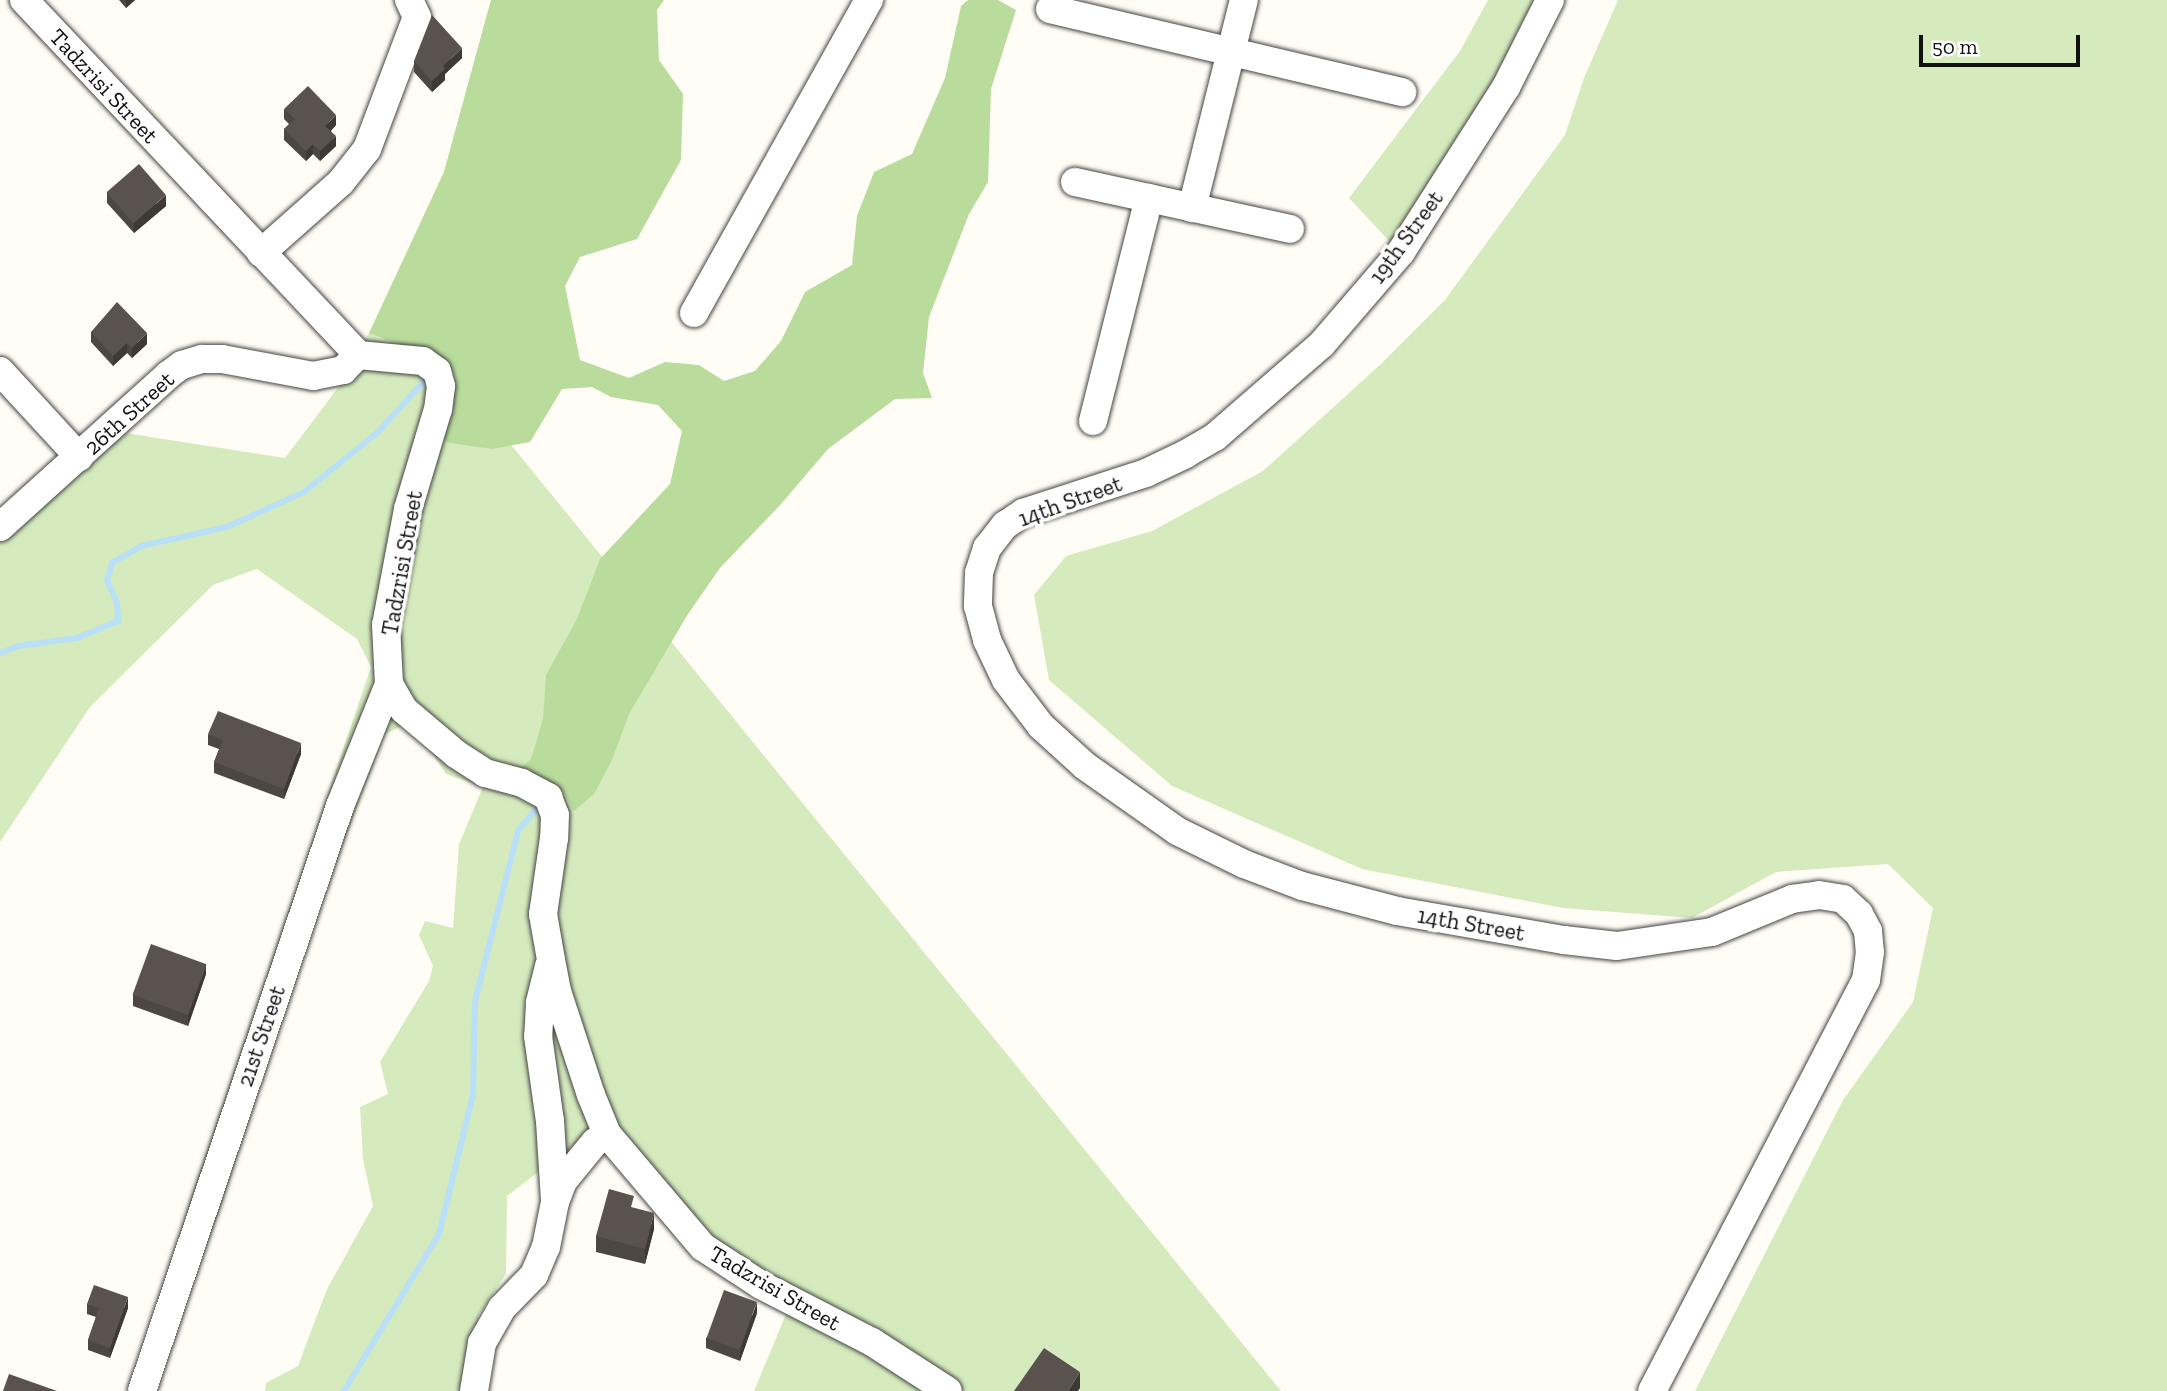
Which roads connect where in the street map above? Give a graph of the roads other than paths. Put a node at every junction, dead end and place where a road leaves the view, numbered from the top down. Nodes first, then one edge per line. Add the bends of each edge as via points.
1 (24, 0) edge
2 (409, 0) edge
3 (869, 0) edge
4 (1244, 0) edge
5 (1550, 0) edge
6 (1050, 9) dead end
7 (1231, 52) junction
8 (1402, 92) dead end
9 (1075, 182) dead end
10 (1149, 198) junction
11 (1192, 208) junction
12 (1290, 229) dead end
13 (261, 253) junction
14 (694, 313) dead end
15 (358, 355) junction
16 (0, 371) edge
17 (1093, 421) dead end
18 (1215, 437) joint
19 (79, 457) junction
20 (0, 527) edge
21 (389, 684) junction
22 (551, 960) junction
23 (607, 1134) junction
24 (555, 1202) junction
25 (142, 1391) edge
26 (474, 1391) edge
27 (948, 1391) edge
28 (1653, 1391) edge

1 - 13 street, Tadzrisi Street
2 - 13 street via 417,17 367,149 341,182
3 - 14 street
4 - 7 street
5 - 18 street, 19th Street via 1506,87 1401,252 1322,344
6 - 7 street
7 - 8 street
7 - 11 street
9 - 10 street
10 - 11 street
10 - 17 street
11 - 12 street
13 - 15 street, Tadzrisi Street
15 - 19 street, 26th Street via 343,370 313,376 222,359 183,365
15 - 21 street, Tadzrisi Street via 423,361 437,371 441,386 393,584 386,625
16 - 19 street
18 - 28 street, 14th Street via 1146,473 1023,513 1005,525 987,548 979,573 978,606 987,640 1006,680 1041,726 1085,766 1177,831 1244,864 1303,886 1397,911 1617,946 1712,932 1792,899 1819,895 1843,899 1860,914 1868,931 1871,952 1866,980
19 - 20 street, 26th Street
21 - 22 street, Tadzrisi Street via 404,710 456,754 485,773 522,783 548,797 555,815 543,914
21 - 25 street, 21st Street via 340,806
22 - 23 street, Tadzrisi Street via 573,1044
22 - 24 street via 540,1003 538,1036
23 - 24 street via 576,1164
23 - 27 street, Tadzrisi Street via 703,1247 761,1285 872,1342
24 - 26 street via 546,1248 534,1275 502,1308 482,1343

